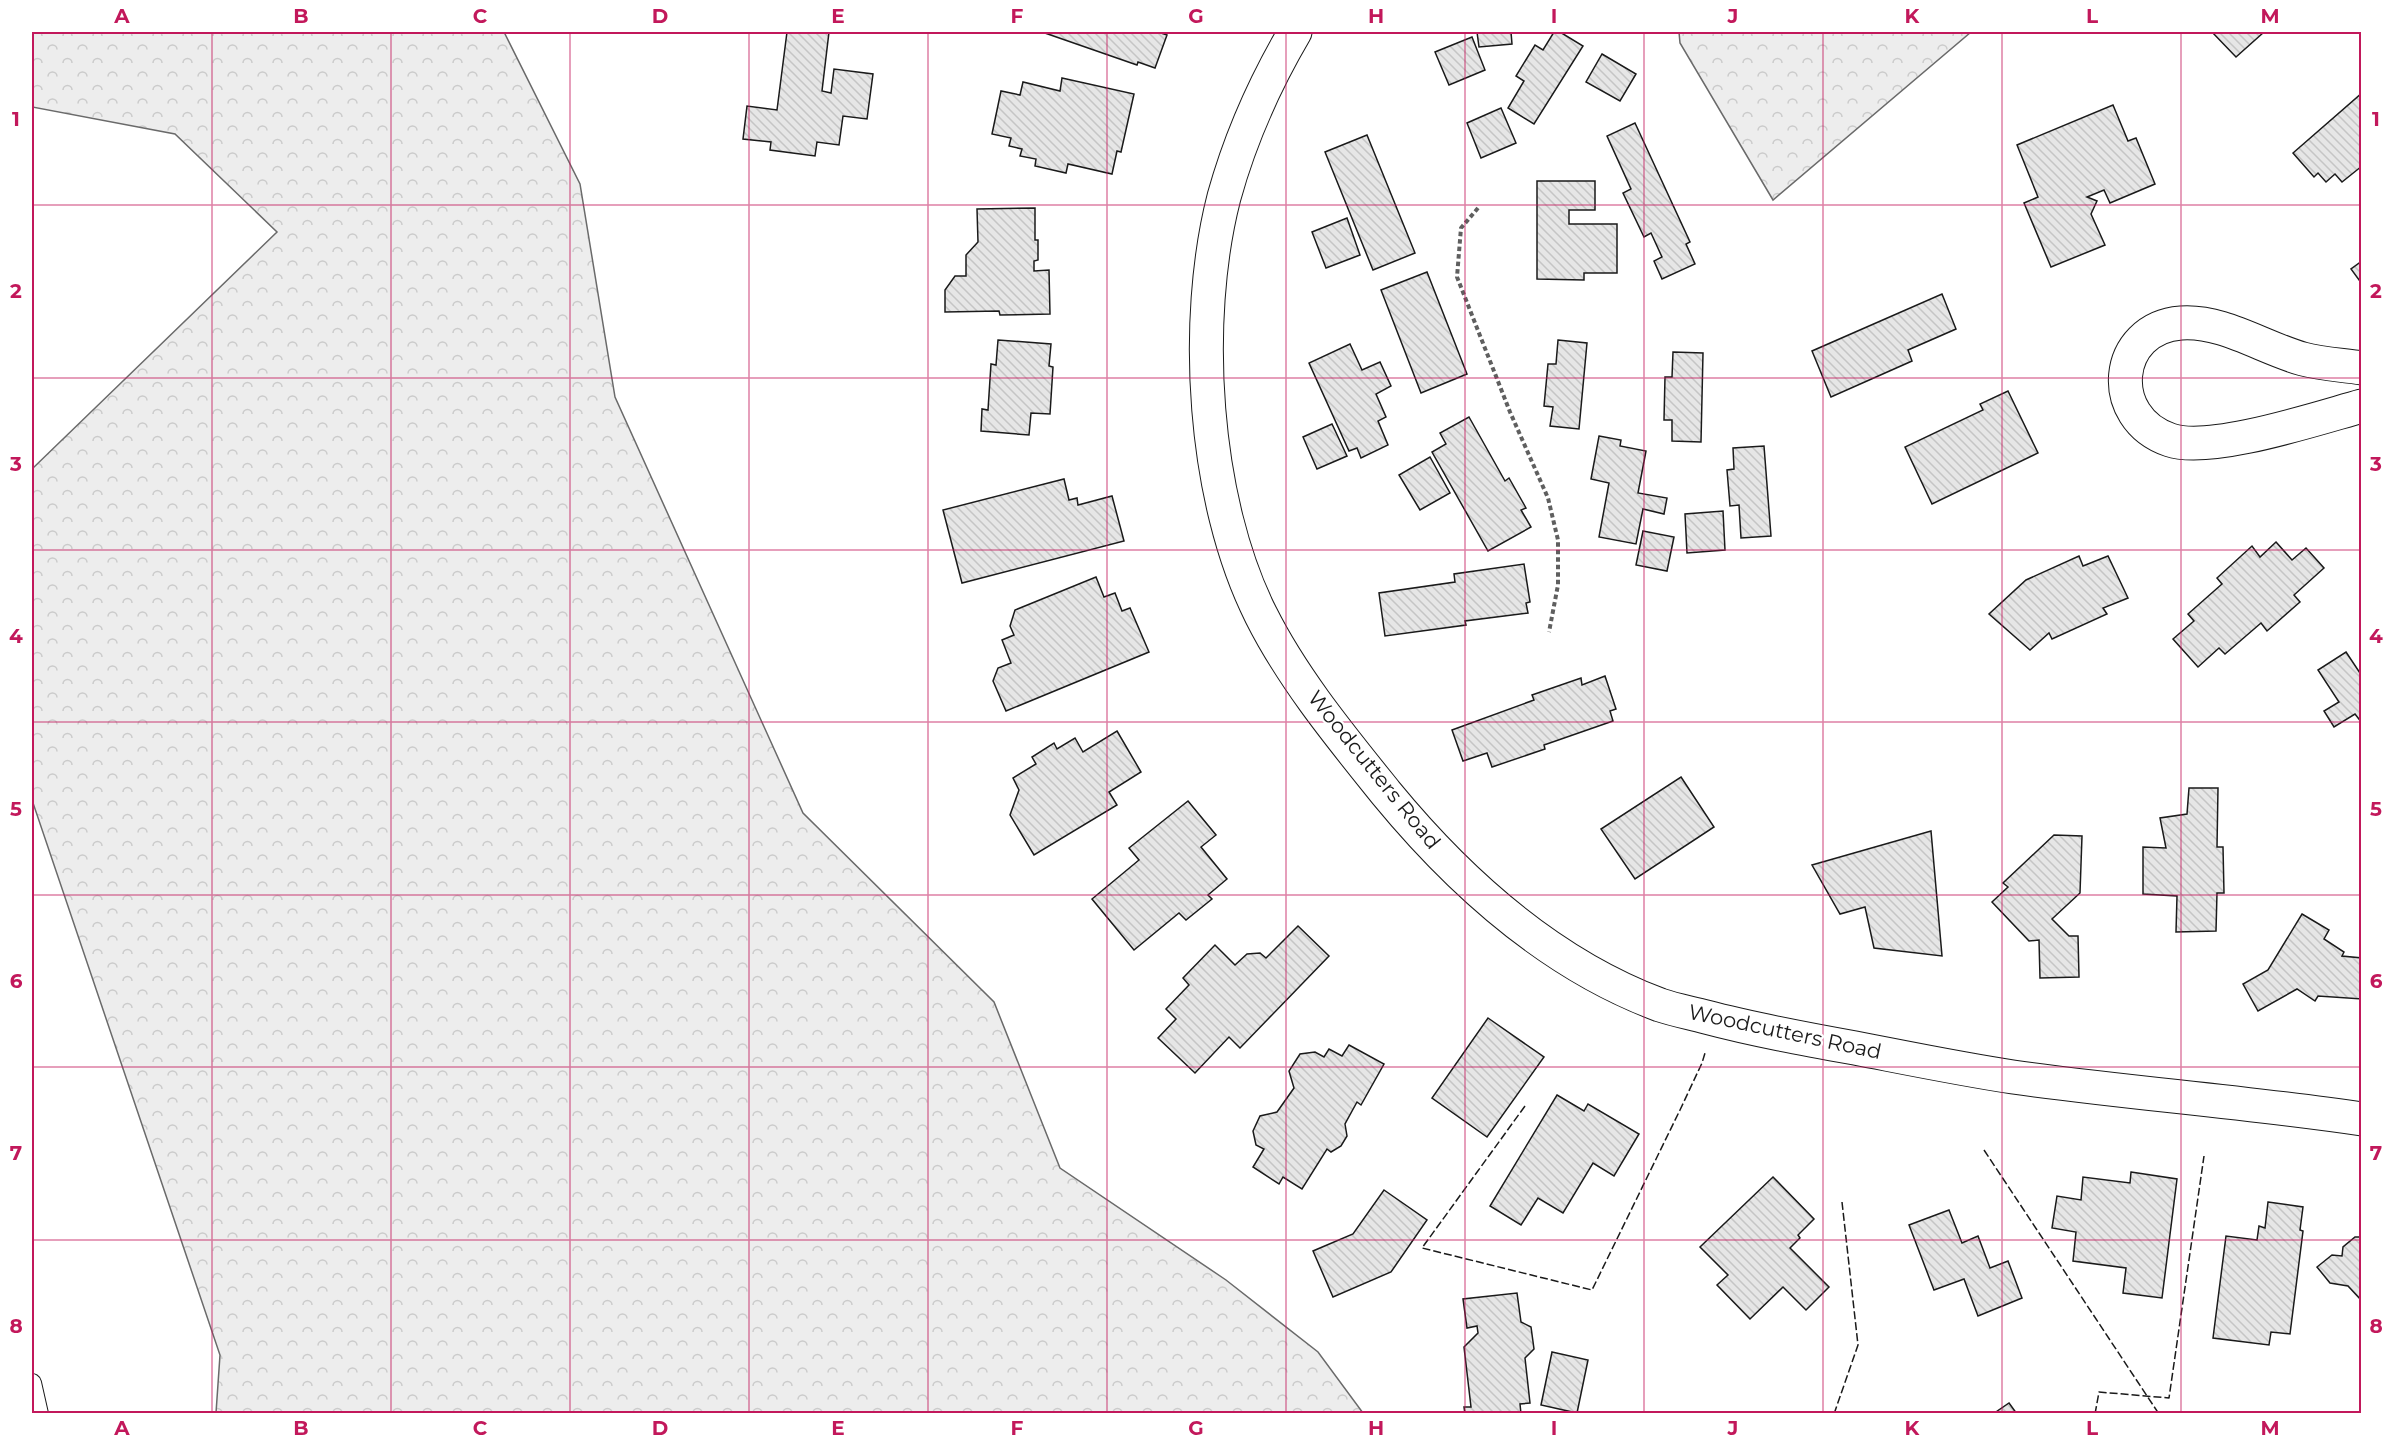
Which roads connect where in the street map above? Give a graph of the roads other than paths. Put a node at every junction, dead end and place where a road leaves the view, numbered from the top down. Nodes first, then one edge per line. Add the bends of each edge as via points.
1 (1294, 32) edge
2 (2361, 368) edge
3 (2361, 406) edge
4 (2361, 1119) edge
5 (32, 1383) edge
6 (39, 1413) edge

1 - 4 street, Woodcutters Road via 1243,139 1223,200 1208,313 1209,405 1215,461 1241,568 1261,615 1330,722 1420,833 1529,934 1592,974 1662,1006 1746,1028 2011,1076
2 - 3 street via 2304,359 2213,326 2180,323 2163,326 2135,347 2125,380 2127,401 2137,418 2152,432 2171,441 2189,443 2212,443
5 - 6 lane

